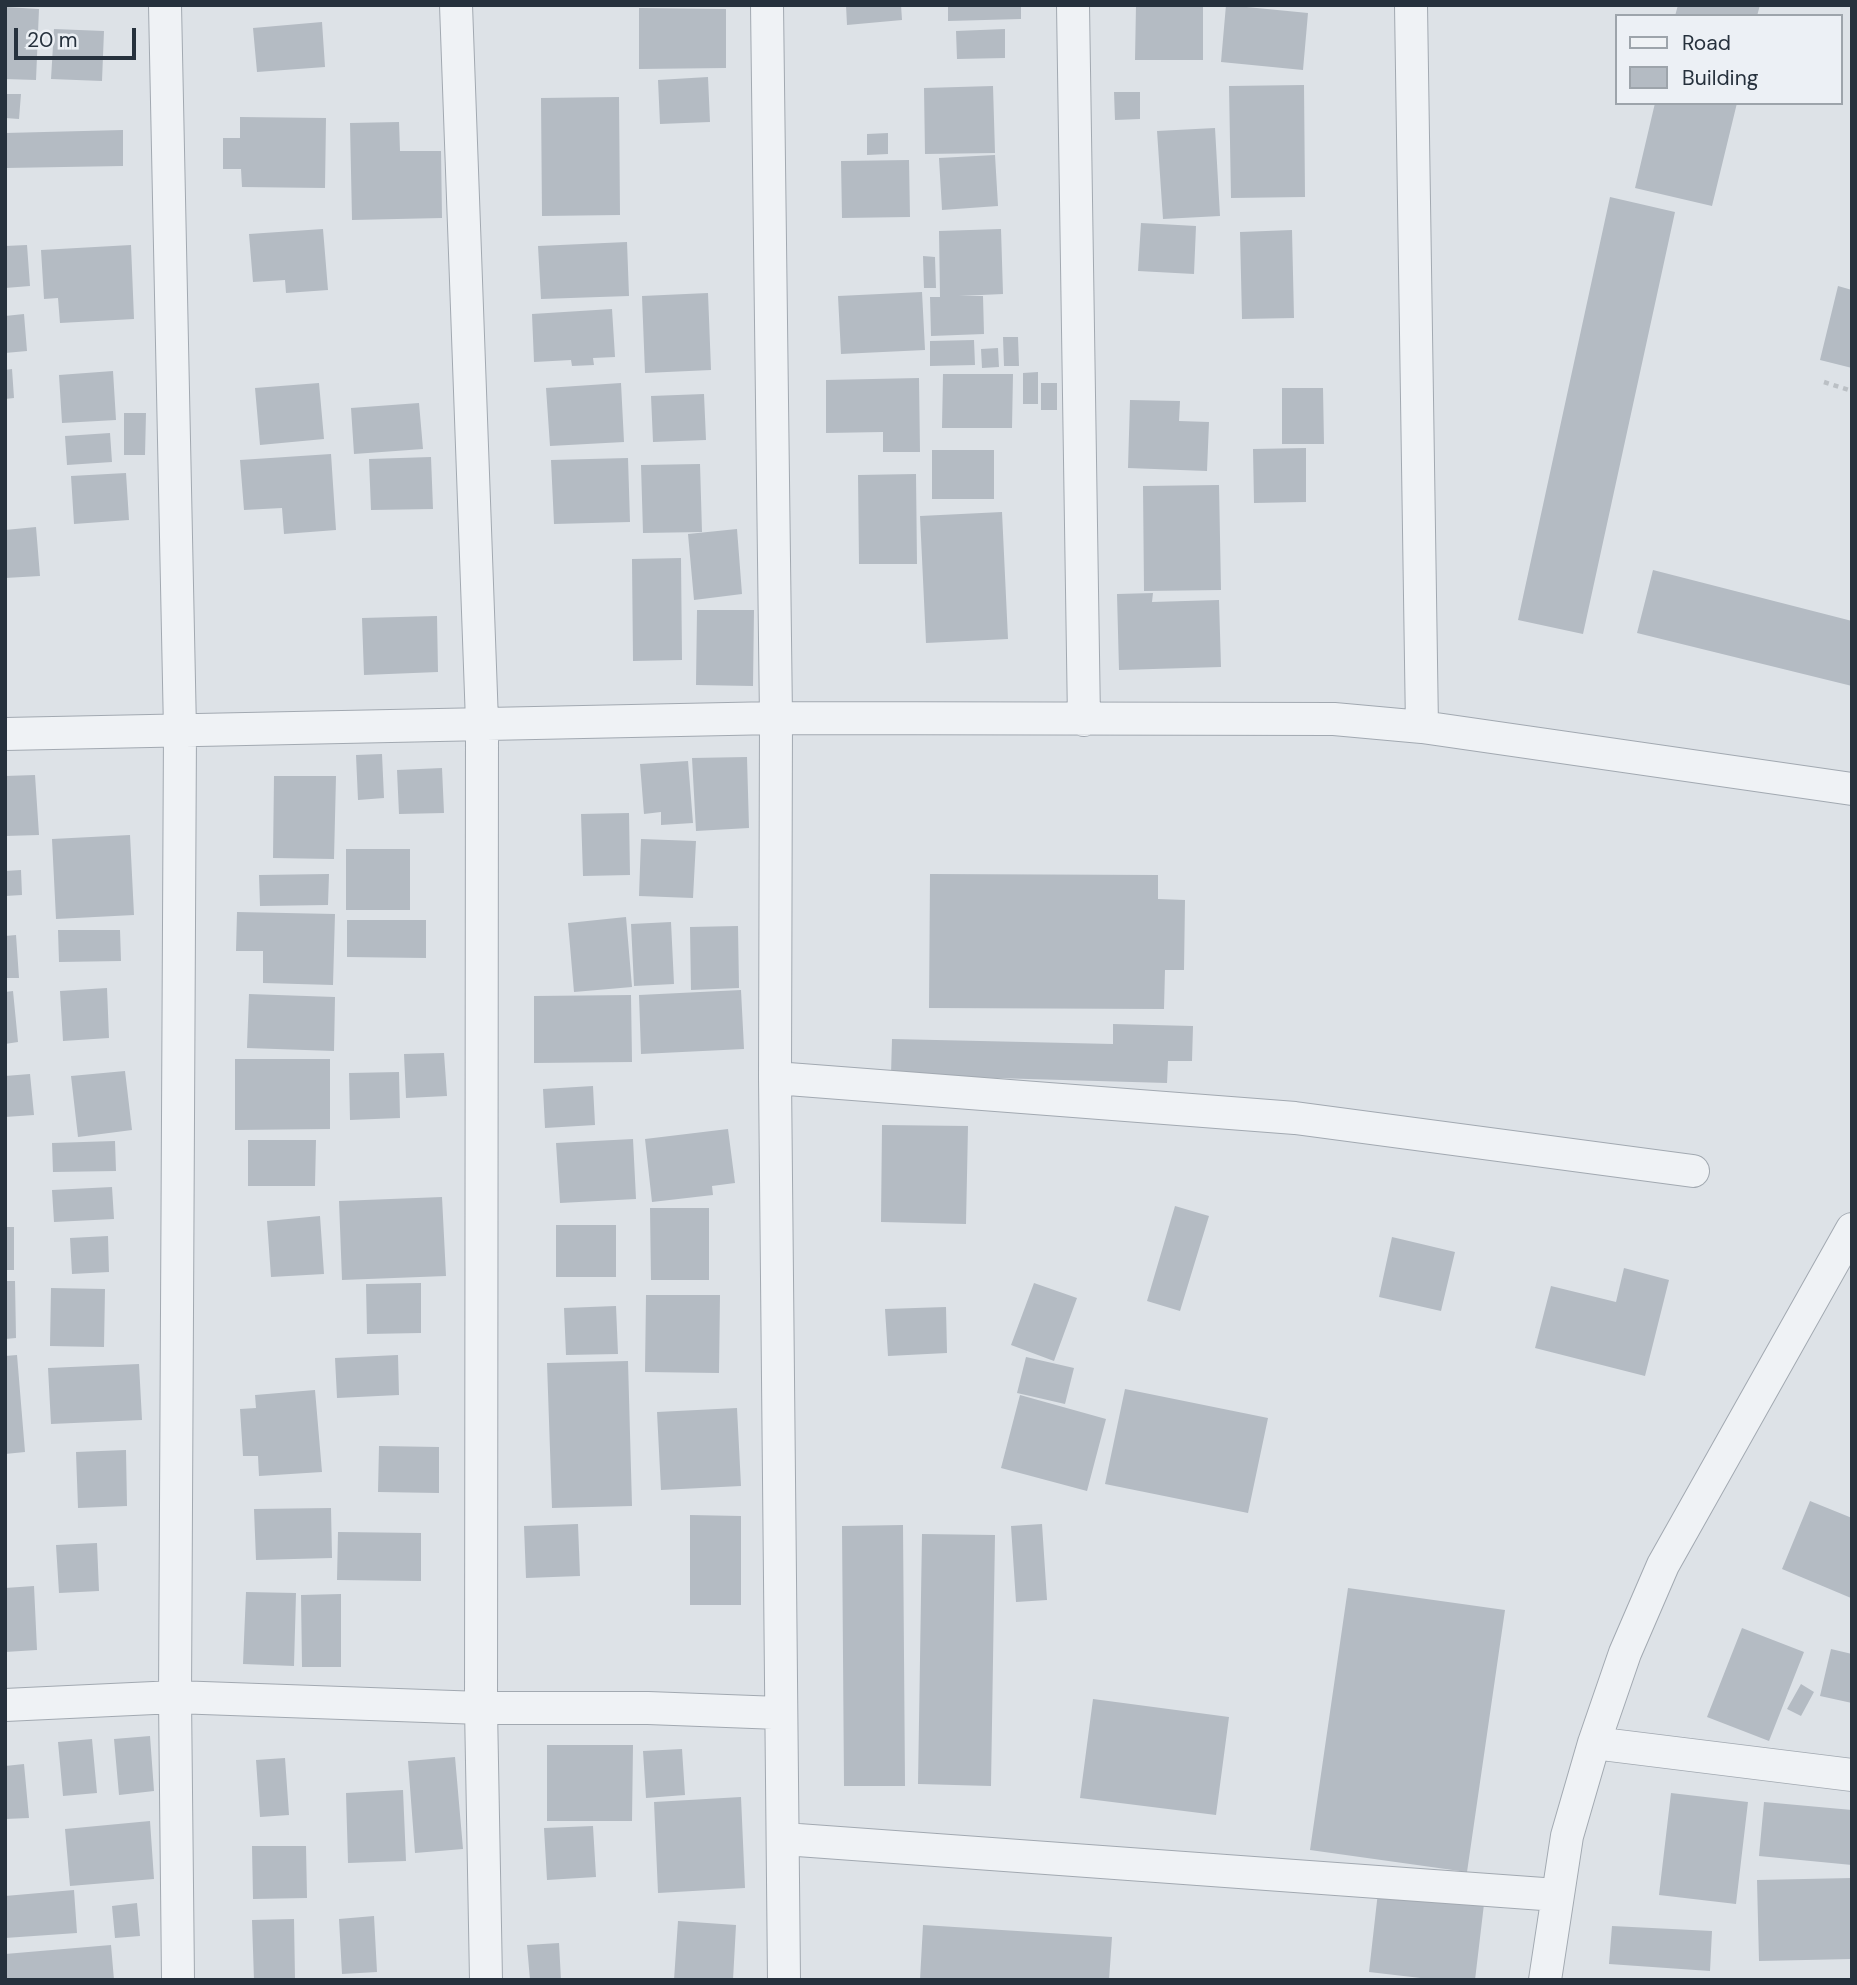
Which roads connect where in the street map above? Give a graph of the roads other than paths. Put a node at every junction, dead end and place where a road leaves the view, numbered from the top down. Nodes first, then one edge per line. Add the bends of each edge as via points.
1 (165, 5) edge
2 (456, 5) edge
3 (767, 5) edge
4 (1073, 5) edge
5 (1411, 5) edge
6 (776, 718) junction
7 (1084, 720) junction
8 (482, 722) junction
9 (1422, 727) junction
10 (180, 730) junction
11 (5, 734) edge
12 (1852, 789) edge
13 (775, 1078) junction
14 (1693, 1171) dead end
15 (1852, 1229) edge
16 (175, 1697) junction
17 (5, 1705) edge
18 (481, 1708) junction
19 (779, 1713) junction
20 (1594, 1743) junction
21 (1852, 1775) edge
22 (784, 1839) junction
23 (1557, 1895) junction
24 (178, 1980) edge
25 (486, 1980) edge
26 (784, 1980) edge
27 (1545, 1980) edge

1 - 10 street
2 - 8 street
3 - 6 street
4 - 7 street
5 - 9 street
6 - 7 street
6 - 8 street
6 - 13 street
7 - 9 street via 1334,719
8 - 10 street
8 - 18 street
9 - 12 street
10 - 11 street
10 - 16 street
13 - 14 street via 1295,1118
13 - 19 street
15 - 20 street via 1663,1565 1625,1653
16 - 17 street
16 - 18 street
16 - 24 street
18 - 19 street
18 - 25 street
19 - 22 street
20 - 21 street
20 - 23 street via 1567,1836
22 - 23 street
22 - 26 street
23 - 27 street

